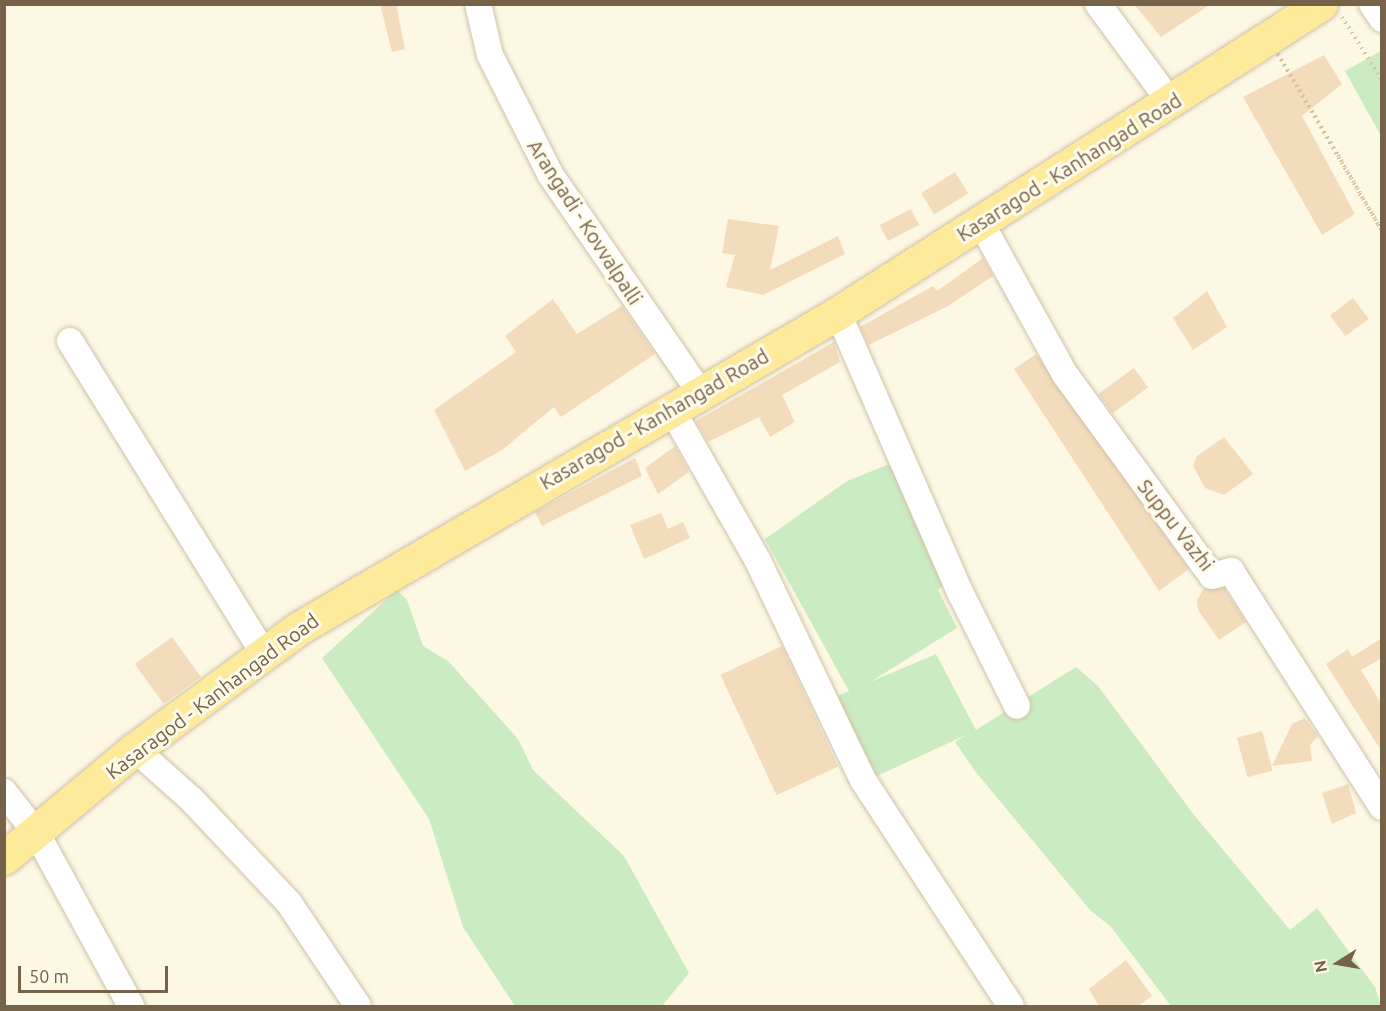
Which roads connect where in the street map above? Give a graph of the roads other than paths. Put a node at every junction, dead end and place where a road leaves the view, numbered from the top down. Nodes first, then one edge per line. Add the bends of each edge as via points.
1 (478, 4) edge
2 (1098, 4) edge
3 (1372, 4) edge
4 (1330, 9) edge
5 (1382, 19) edge
6 (1171, 103) junction
7 (981, 223) junction
8 (838, 314) junction
9 (70, 341) dead end
10 (701, 394) junction
11 (672, 410) junction
12 (264, 654) junction
13 (1017, 706) dead end
14 (135, 749) junction
15 (4, 792) edge
16 (1382, 807) edge
17 (37, 834) junction
18 (4, 858) edge
19 (131, 1006) edge
20 (358, 1006) edge
21 (1011, 1006) edge

1 - 10 street, Arangadi - Kovvalpalli via 490,55 550,174
2 - 6 street
3 - 5 street
4 - 6 main road, Kasaragod - Kanhangad Road via 1269,39
6 - 7 main road, Kasaragod - Kanhangad Road
7 - 8 main road, Kasaragod - Kanhangad Road
7 - 16 street, Suppu Vazhi via 1064,373 1212,576 1231,571
8 - 10 main road, Kasaragod - Kanhangad Road
8 - 13 street via 961,594
9 - 12 street
10 - 11 main road, Kasaragod - Kanhangad Road
11 - 12 main road, Kasaragod - Kanhangad Road via 579,460
11 - 21 street via 758,561 863,780
12 - 14 main road, Kasaragod - Kanhangad Road
14 - 17 main road, Kasaragod - Kanhangad Road
14 - 20 street via 192,800 289,903
15 - 17 street
17 - 18 main road, Kasaragod - Kanhangad Road
17 - 19 street

